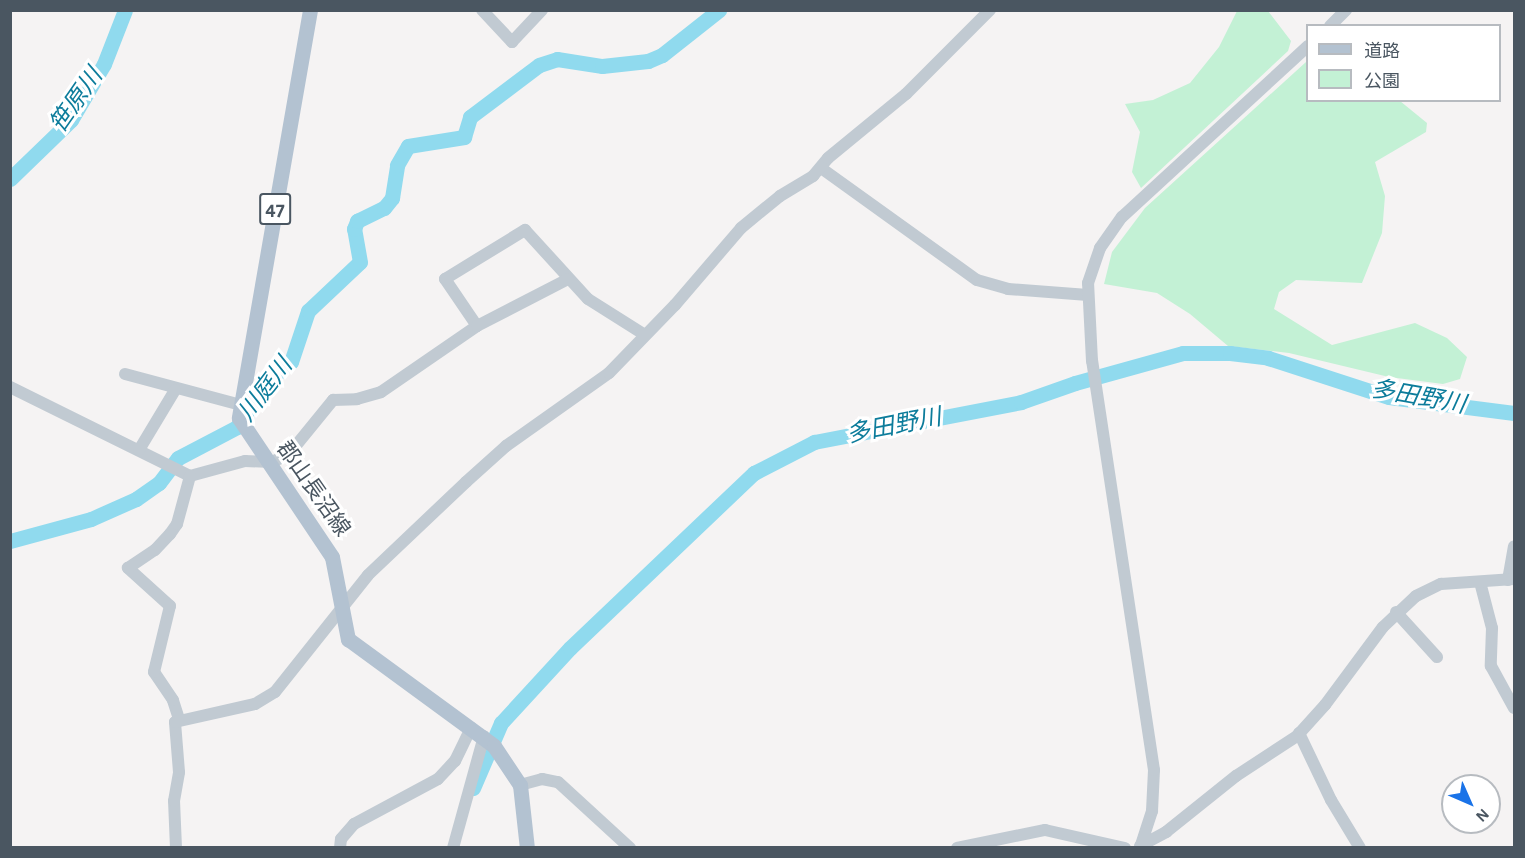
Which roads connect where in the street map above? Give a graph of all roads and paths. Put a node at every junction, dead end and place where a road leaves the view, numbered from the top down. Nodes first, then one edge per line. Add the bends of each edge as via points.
1 (310, 10) edge
2 (482, 10) edge
3 (542, 10) edge
4 (990, 10) edge
5 (1346, 10) edge
6 (1332, 24) edge
7 (1306, 48) edge
8 (821, 168) junction
9 (568, 279) junction
10 (1088, 294) junction
11 (477, 326) junction
12 (645, 335) junction
13 (124, 374) dead end
14 (10, 387) edge
15 (175, 390) junction
16 (241, 406) junction
17 (139, 450) junction
18 (266, 462) junction
19 (186, 474) junction
20 (1515, 547) edge
21 (1511, 580) edge
22 (1480, 582) junction
23 (340, 609) junction
24 (1396, 612) junction
25 (1437, 657) dead end
26 (1515, 708) edge
27 (179, 719) junction
28 (477, 732) junction
29 (1299, 733) junction
30 (520, 785) junction
31 (1140, 847) edge
32 (176, 848) edge
33 (340, 848) edge
34 (453, 848) edge
35 (527, 848) edge
36 (630, 848) edge
37 (957, 848) edge
38 (1125, 848) edge
39 (1360, 848) edge

1 - 16 main road, 郡山長沼線 / 47
2 - 3 street via 512,42
4 - 8 street via 906,94 840,147
5 - 6 street
7 - 10 street via 1118,222 1100,249
8 - 10 street via 977,280 1008,289
8 - 12 street via 741,228
9 - 11 street
9 - 11 street via 525,230 446,279
9 - 12 street via 588,299
10 - 31 street via 1092,361 1154,771 1152,811
11 - 18 street via 381,392 333,400 289,454
12 - 23 street via 595,386 492,458 368,576
13 - 15 street
14 - 17 street
15 - 16 street
15 - 17 street
16 - 18 main road, 郡山長沼線 / 47 via 239,418
17 - 19 street
18 - 19 street via 245,461
18 - 23 main road, 郡山長沼線 / 47 via 332,557
19 - 27 street via 177,524 155,550 128,568 170,606 154,672 173,700
20 - 21 street
21 - 22 street
22 - 24 street via 1441,584 1416,596
22 - 26 street via 1492,628 1491,666
23 - 27 street via 283,683 265,699
23 - 28 main road, 郡山長沼線 / 47 via 348,639
24 - 25 street
24 - 29 street
27 - 32 street via 173,727 179,772 174,801
28 - 30 main road, 郡山長沼線 / 47
28 - 33 street via 438,779 354,824 341,839
28 - 34 street
29 - 31 street
29 - 39 street via 1331,800
30 - 35 main road, 郡山長沼線 / 47
30 - 36 street via 542,779 558,782
37 - 38 street via 1045,830

